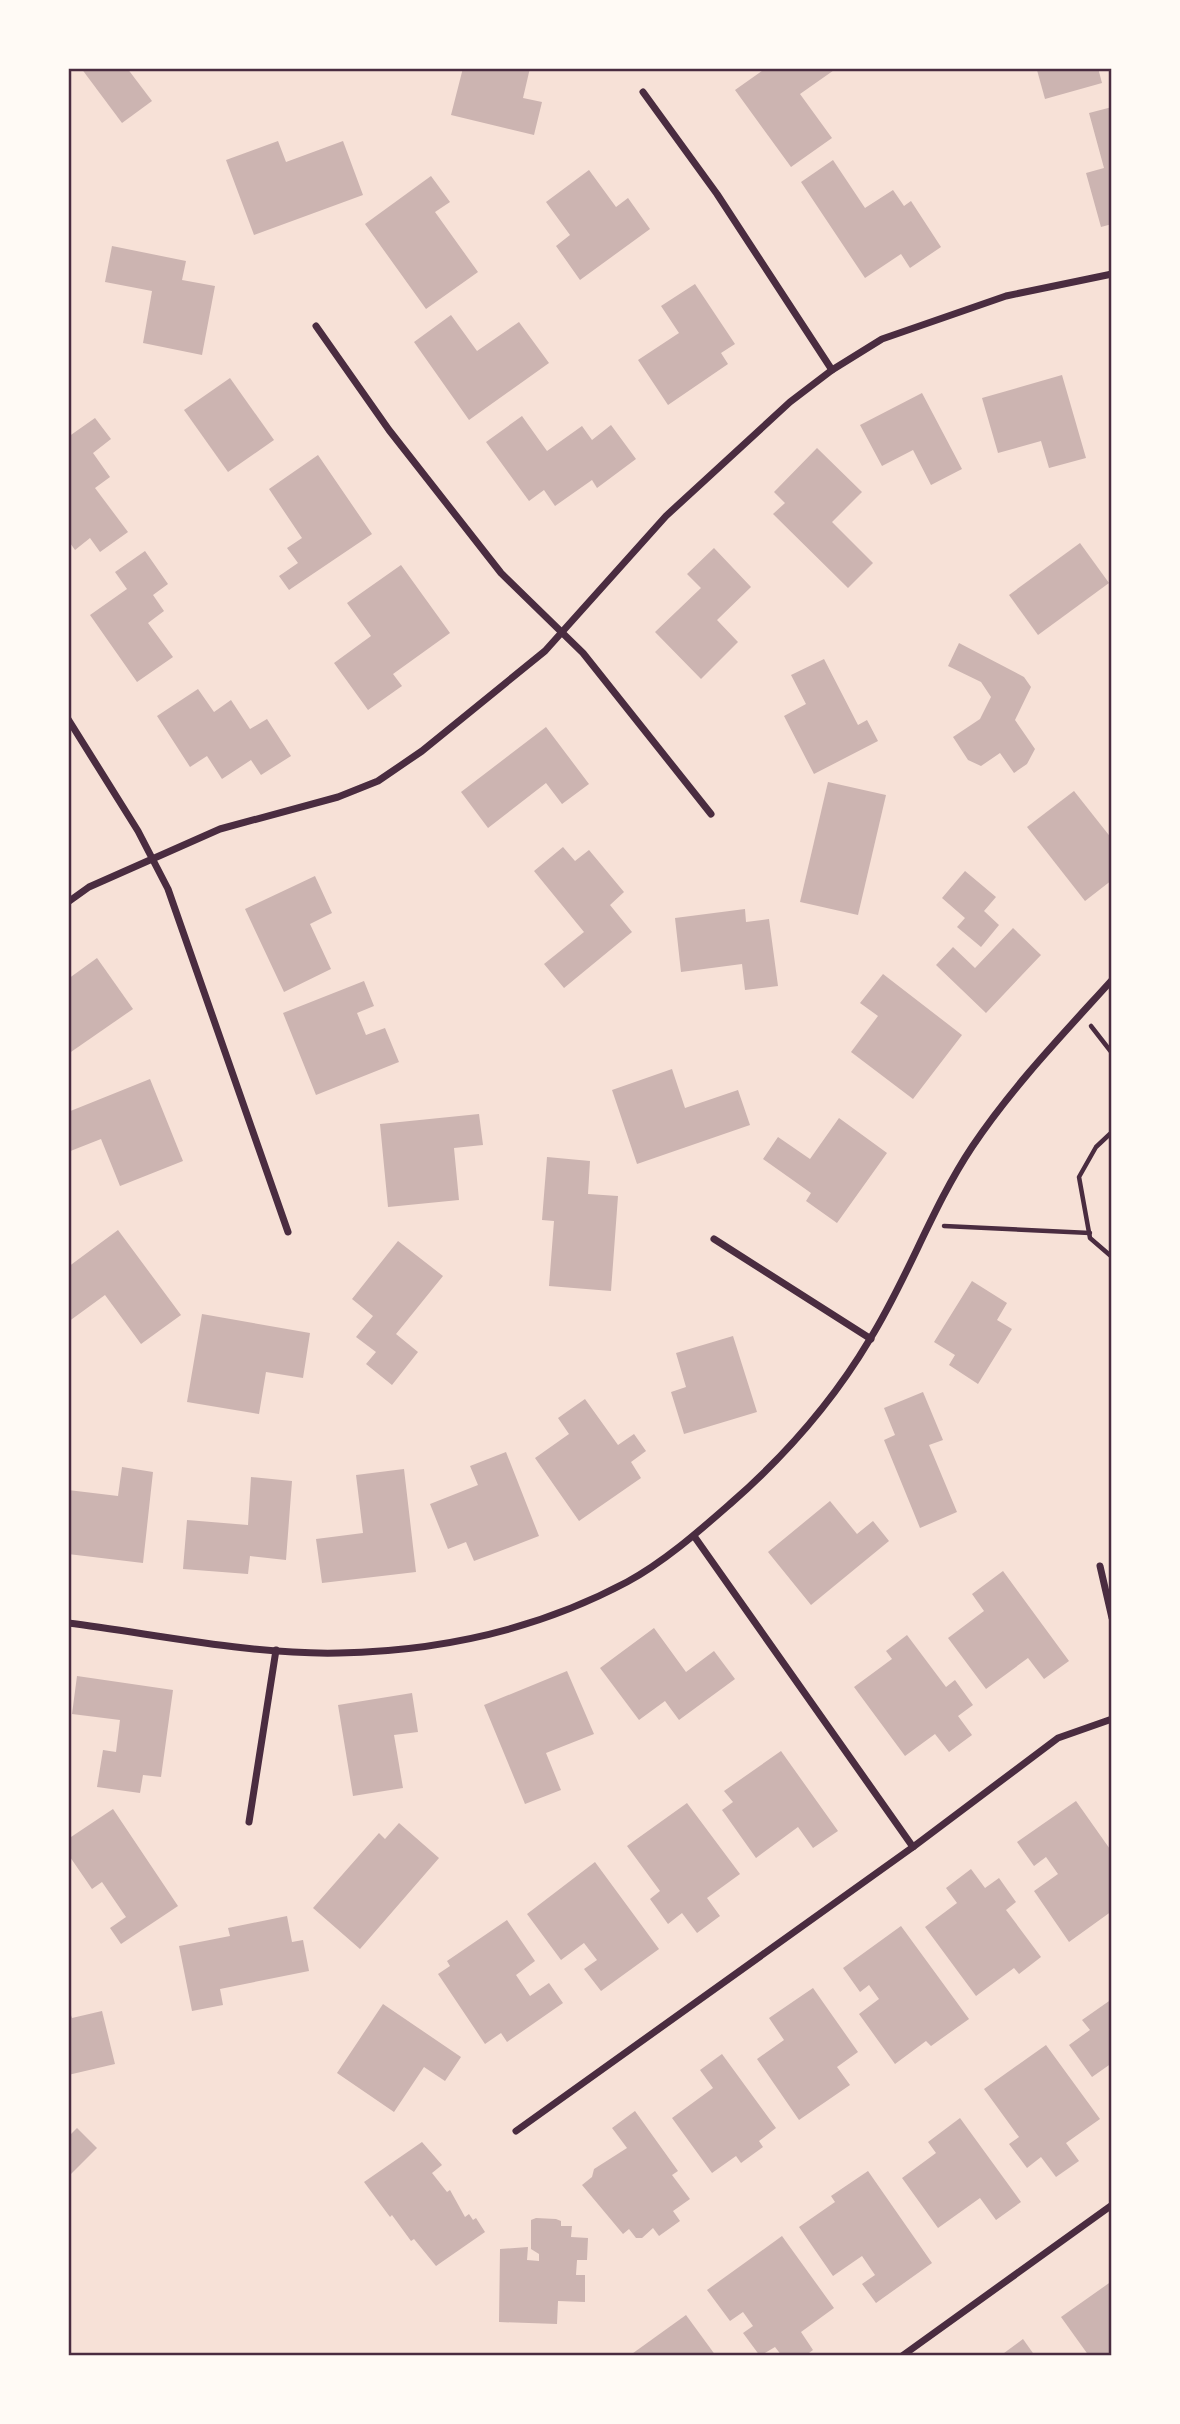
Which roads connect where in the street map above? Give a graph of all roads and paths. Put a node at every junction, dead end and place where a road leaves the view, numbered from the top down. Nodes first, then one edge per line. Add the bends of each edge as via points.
1 (643, 92) dead end
2 (1112, 274) edge
3 (316, 326) dead end
4 (832, 370) junction
5 (563, 633) junction
6 (68, 719) edge
7 (711, 814) dead end
8 (152, 857) junction
9 (68, 902) edge
10 (1112, 979) edge
11 (1082, 1013) junction
12 (1112, 1054) edge
13 (1112, 1132) edge
14 (931, 1225) junction
15 (288, 1232) dead end
16 (1090, 1233) junction
17 (714, 1239) dead end
18 (1112, 1257) edge
19 (871, 1339) junction
20 (694, 1536) junction
21 (1100, 1566) dead end
22 (1112, 1619) edge
23 (68, 1623) edge
24 (276, 1650) junction
25 (1112, 1719) edge
26 (249, 1822) dead end
27 (913, 1847) junction
28 (516, 2131) dead end
29 (1112, 2205) edge
30 (902, 2356) edge

1 - 4 street via 717,194
2 - 4 street via 1006,296 882,339
3 - 5 street via 389,430 501,573
4 - 5 street via 790,402 666,516
5 - 7 street
5 - 8 street via 422,751 378,781 338,797 220,829
6 - 8 street
8 - 9 street
8 - 15 street via 168,889
10 - 11 street
11 - 12 path
11 - 14 street via 972,1147
13 - 16 path via 1096,1147 1079,1177
14 - 16 path
14 - 19 street
16 - 18 path
17 - 19 street
19 - 20 street via 822,1411 774,1466
20 - 24 street via 629,1581 516,1629 462,1642 395,1650
20 - 27 street
21 - 22 street
23 - 24 street
24 - 26 street
25 - 27 street via 1058,1738
27 - 28 street
29 - 30 street

